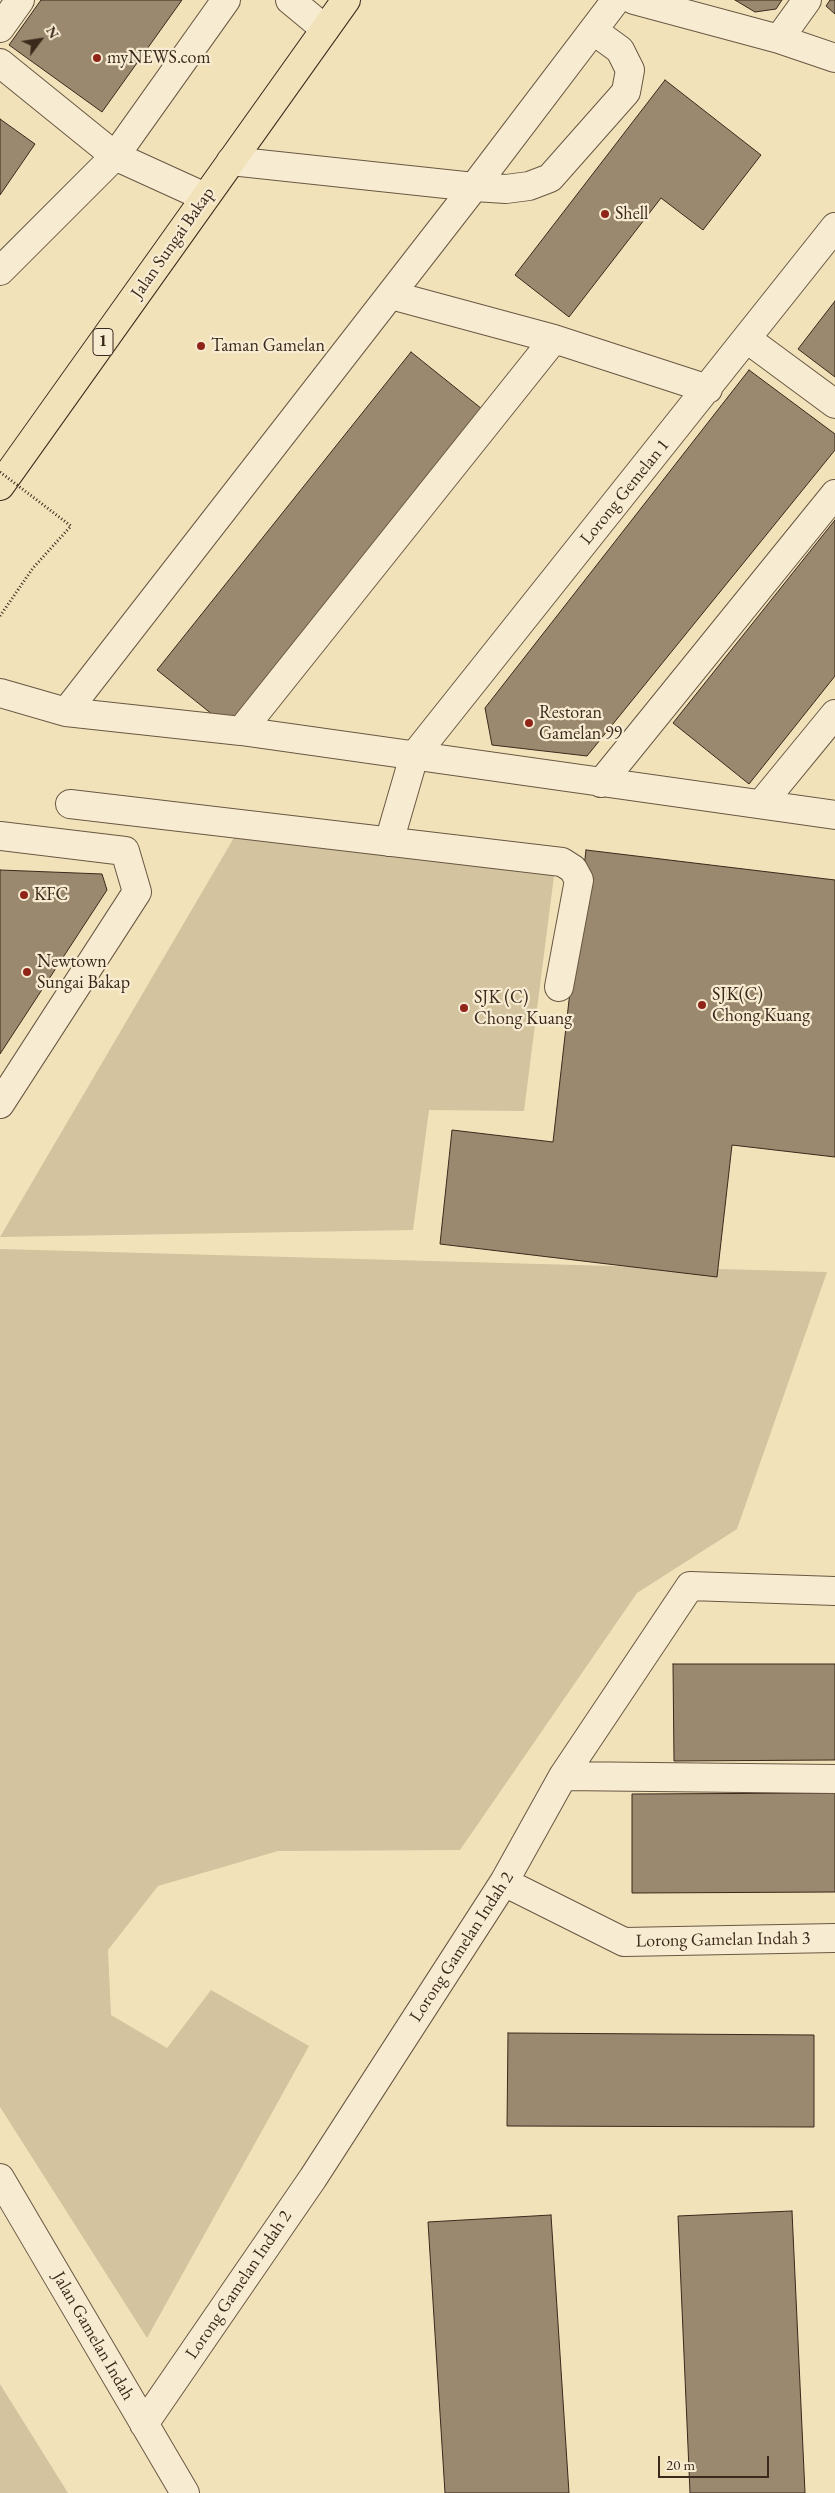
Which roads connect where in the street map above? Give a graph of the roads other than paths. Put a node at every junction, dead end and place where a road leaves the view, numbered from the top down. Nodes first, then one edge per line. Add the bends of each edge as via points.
1 (20, 0) edge
2 (226, 0) edge
3 (290, 0) edge
4 (346, 0) edge
5 (616, 0) edge
6 (634, 0) edge
7 (807, 0) edge
8 (0, 28) edge
9 (325, 29) junction
10 (594, 31) junction
11 (779, 39) junction
12 (835, 58) edge
13 (0, 63) edge
14 (115, 156) junction
15 (231, 161) junction
16 (474, 187) junction
17 (205, 197) junction
18 (835, 227) edge
19 (0, 271) edge
20 (391, 295) junction
21 (554, 339) junction
22 (747, 339) junction
23 (708, 388) junction
24 (835, 404) edge
25 (0, 486) edge
26 (835, 494) edge
27 (0, 692) edge
28 (66, 712) junction
29 (835, 714) edge
30 (241, 731) junction
31 (414, 756) junction
32 (601, 783) junction
33 (762, 803) junction
34 (70, 804) dead end
35 (835, 815) edge
36 (0, 836) edge
37 (389, 842) junction
38 (559, 986) dead end
39 (0, 1104) edge
40 (835, 1591) edge
41 (563, 1776) junction
42 (835, 1780) edge
43 (504, 1882) junction
44 (835, 1938) edge
45 (0, 2178) edge
46 (144, 2424) junction
47 (186, 2493) edge

1 - 8 street
2 - 14 street
3 - 9 street
4 - 9 highway, Jalan Sungai Bakap / 1
5 - 10 street
6 - 11 street
7 - 11 street
9 - 15 highway, Jalan Sungai Bakap / 1
10 - 16 street
10 - 16 street via 620,50 630,70 626,92 550,178 529,186 506,189
11 - 12 street
13 - 14 street
14 - 17 street
14 - 19 street
15 - 16 street
15 - 17 highway, Jalan Sungai Bakap / 1
16 - 20 street
17 - 25 highway, Jalan Sungai Bakap / 1
18 - 22 street, Lorong Gemelan 1
20 - 21 street
20 - 28 street
21 - 23 street
21 - 30 street
22 - 23 street, Lorong Gemelan 1
22 - 24 street
23 - 31 street, Lorong Gemelan 1
26 - 32 street
27 - 28 street
28 - 30 street
29 - 33 street
30 - 31 street
31 - 32 street
31 - 37 street
32 - 33 street
33 - 35 street
34 - 37 street
36 - 39 street via 126,851 137,892
37 - 38 street via 562,862 573,868 579,880
40 - 41 street, Lorong Gamelan Indah 2 via 690,1586
41 - 42 street
41 - 43 street, Lorong Gamelan Indah 2
43 - 44 street, Lorong Gamelan Indah 3 via 624,1942
43 - 46 street, Lorong Gamelan Indah 2 via 313,2178
45 - 46 street, Jalan Gamelan Indah
46 - 47 street, Jalan Gamelan Indah

